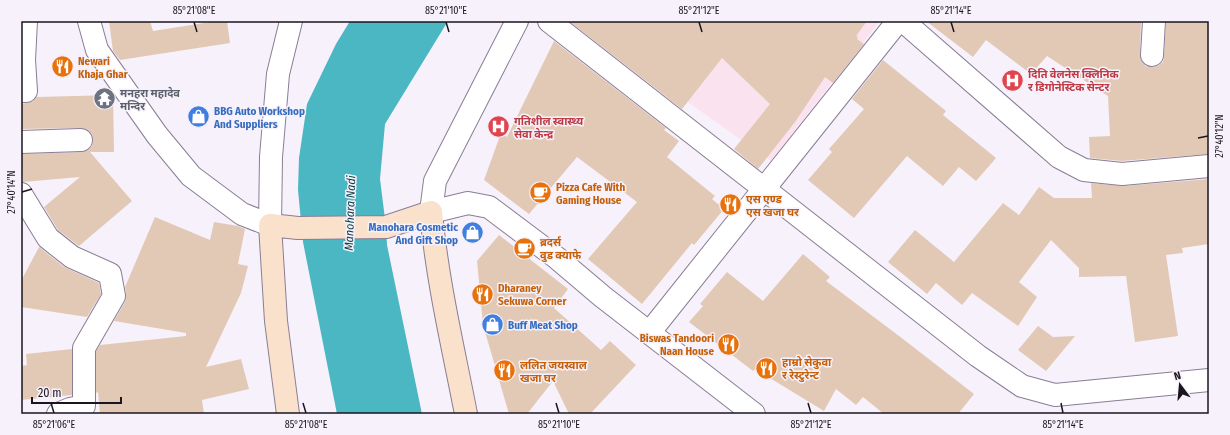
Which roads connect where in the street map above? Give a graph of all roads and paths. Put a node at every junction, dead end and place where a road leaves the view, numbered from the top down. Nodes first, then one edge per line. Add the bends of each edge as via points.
1 (26, 21) edge
2 (89, 21) edge
3 (291, 21) edge
4 (517, 21) edge
5 (549, 21) edge
6 (898, 21) edge
7 (903, 21) edge
8 (1154, 21) edge
9 (1152, 55) dead end
10 (21, 91) edge
11 (81, 140) dead end
12 (21, 142) edge
13 (1209, 166) edge
14 (764, 188) junction
15 (23, 199) edge
16 (431, 212) junction
17 (270, 225) junction
18 (649, 332) junction
19 (1209, 380) edge
20 (58, 414) edge
21 (288, 414) edge
22 (466, 414) edge
23 (754, 414) edge

1 - 10 street via 26,91
2 - 17 street via 97,50 157,135 192,176 242,214
3 - 17 street via 278,74 270,157
4 - 16 street via 435,181
5 - 14 street
6 - 14 street
7 - 13 street via 1059,157 1084,170 1122,174
8 - 9 street
11 - 12 street
14 - 18 street
14 - 19 street via 978,356 1022,386 1055,395
15 - 20 street via 48,238 72,257 110,274 114,296 84,348 84,406
16 - 17 main road via 386,227 298,228
16 - 18 street via 468,203 489,207
16 - 22 main road via 443,295
17 - 21 main road via 276,321
18 - 23 street

